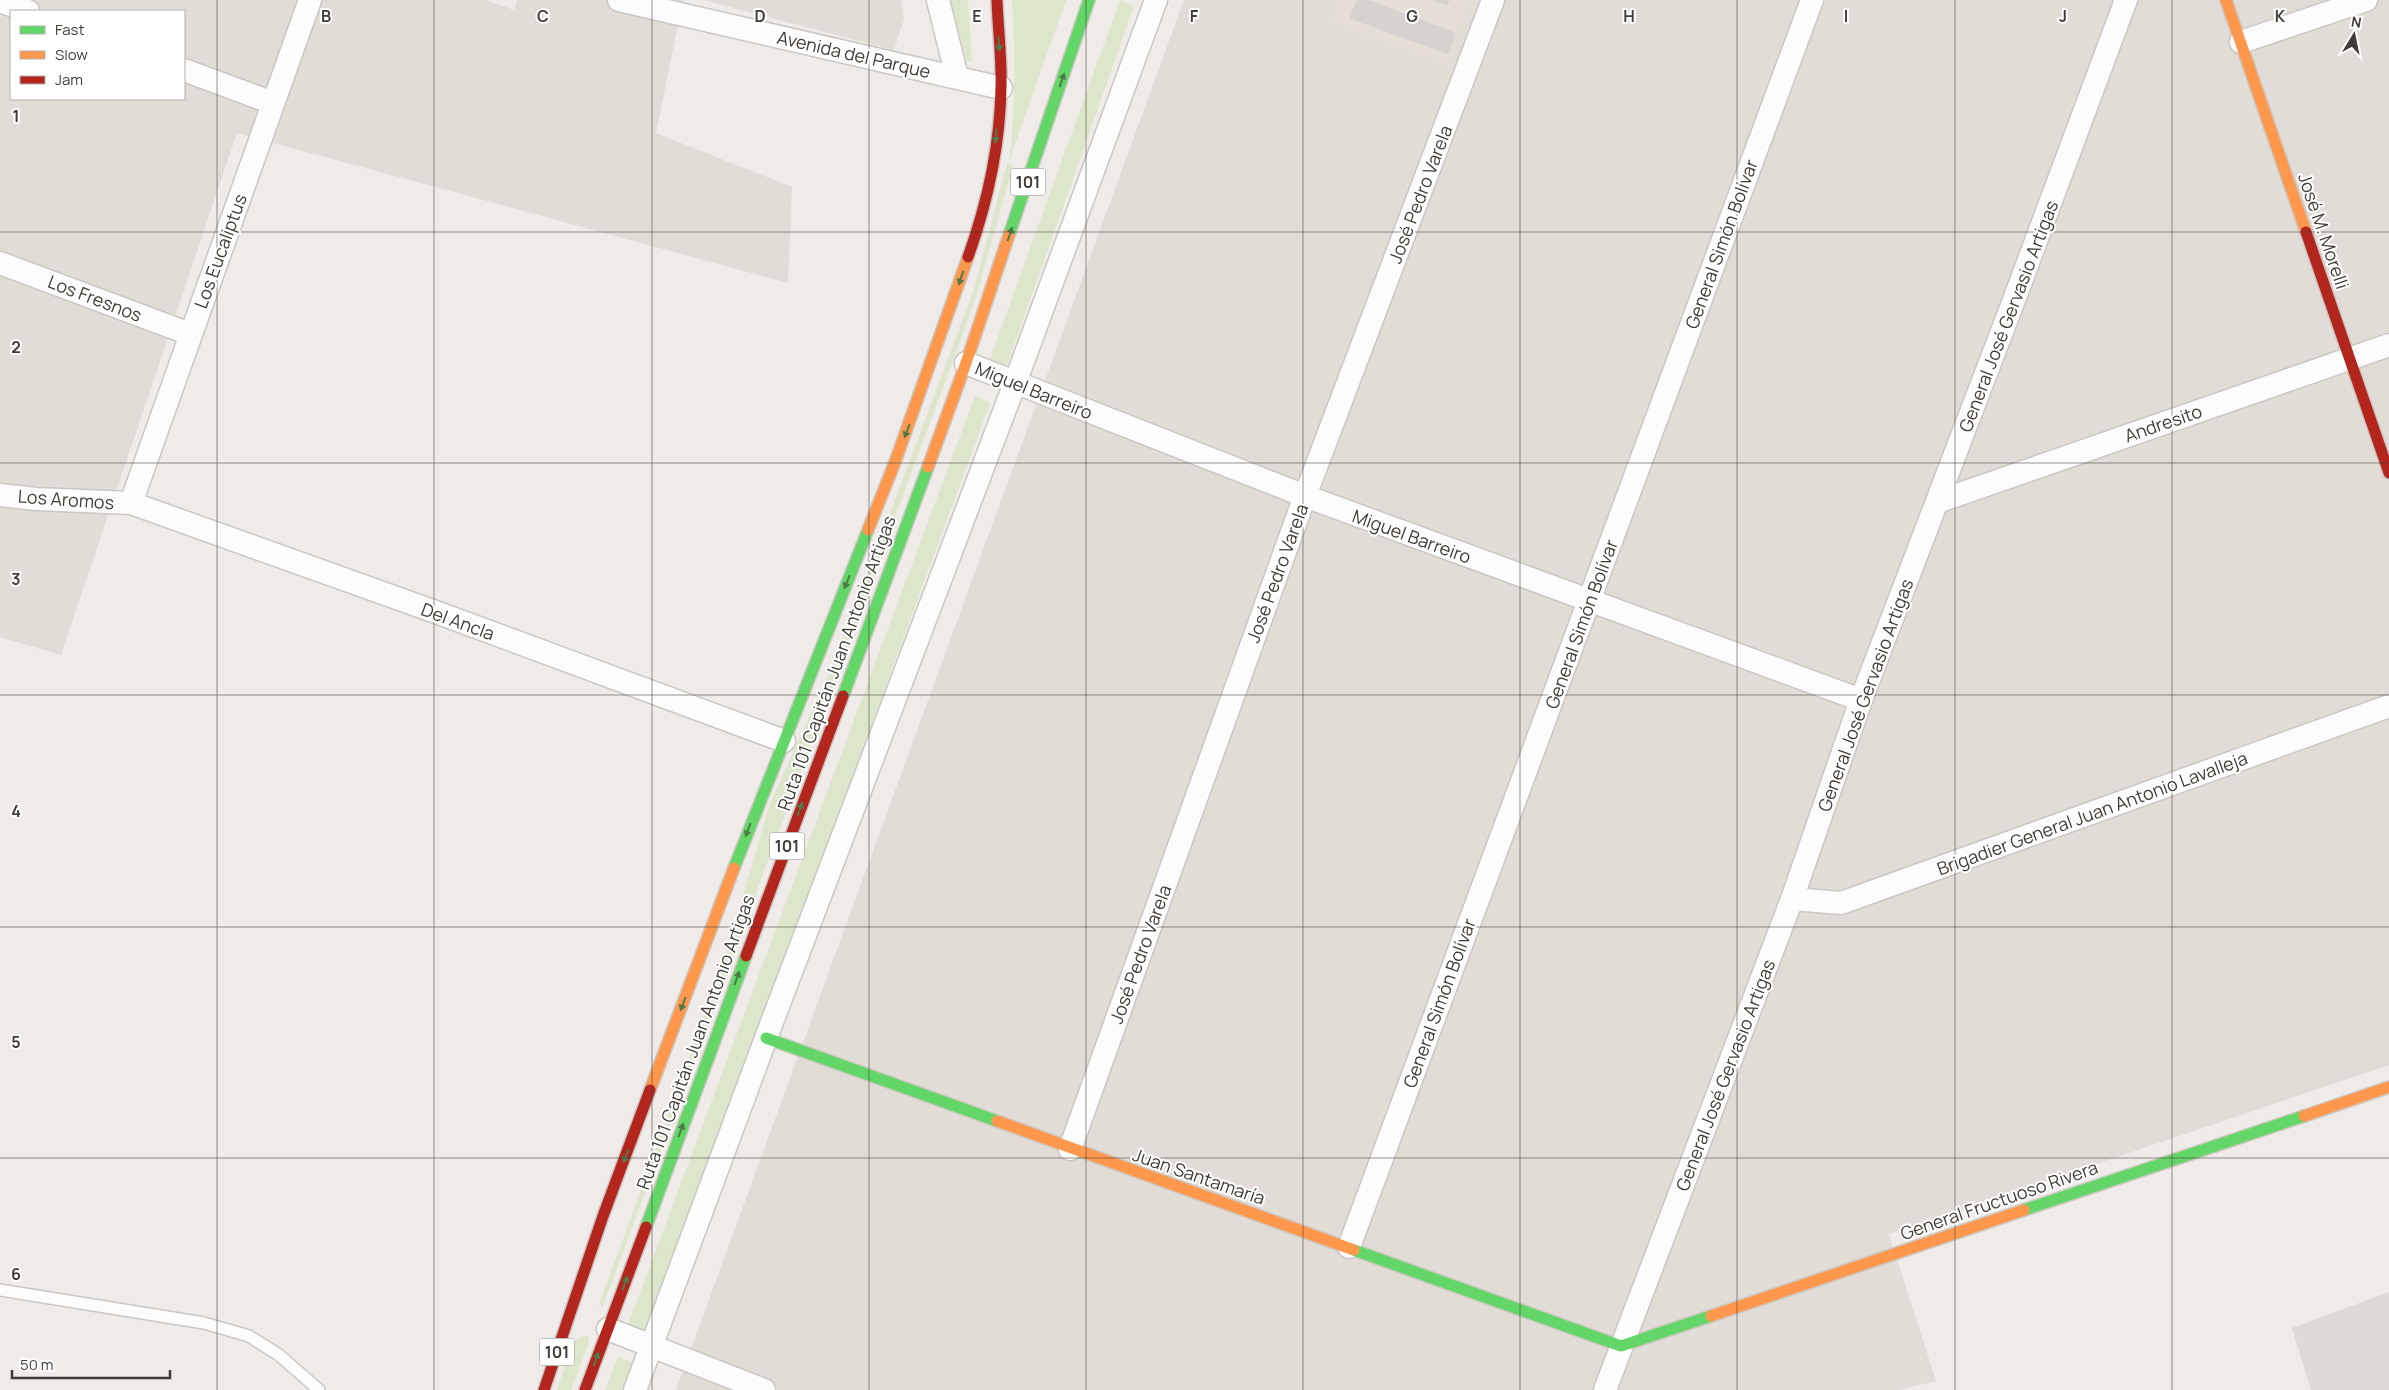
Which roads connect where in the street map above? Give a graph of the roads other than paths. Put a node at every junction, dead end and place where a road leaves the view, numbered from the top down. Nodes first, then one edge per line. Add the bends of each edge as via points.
1 (310, 0) edge
2 (618, 0) edge
3 (938, 0) edge
4 (997, 0) edge
5 (1089, 0) edge
6 (1156, 0) edge
7 (1493, 0) edge
8 (1812, 0) edge
9 (2126, 0) edge
10 (2226, 0) edge
11 (2366, 0) edge
12 (0, 1) edge
13 (25, 10) edge
14 (2241, 42) junction
15 (185, 70) edge
16 (957, 77) junction
17 (1001, 88) junction
18 (273, 103) junction
19 (0, 263) edge
20 (190, 334) junction
21 (2389, 345) edge
22 (2349, 358) junction
23 (966, 363) junction
24 (1015, 383) junction
25 (2389, 473) edge
26 (0, 495) edge
27 (1304, 496) junction
28 (1937, 502) junction
29 (131, 504) junction
30 (1589, 600) junction
31 (1861, 700) junction
32 (2389, 706) edge
33 (784, 742) junction
34 (1792, 899) junction
35 (766, 1038) junction
36 (2389, 1087) edge
37 (1070, 1149) junction
38 (1349, 1247) junction
39 (0, 1290) edge
40 (608, 1328) junction
41 (1621, 1346) junction
42 (652, 1347) junction
43 (319, 1390) edge
44 (544, 1390) edge
45 (585, 1390) edge
46 (635, 1390) edge
47 (764, 1390) edge
48 (1606, 1390) edge

1 - 18 street, Los Eucaliptus
2 - 16 street, Avenida del Parque
3 - 16 street
4 -> 17 main road, Ruta 101 Capitán Juan Antonio Artigas / 101
23 -> 5 main road, Ruta 101 Capitán Juan Antonio Artigas / 101
6 - 24 street
7 - 27 street, José Pedro Varela
8 - 30 street, General Simón Bolívar
9 - 28 street, General José Gervasio Artigas
10 - 14 main road, José M. Morelli
11 - 14 street
12 - 13 street
14 - 22 main road, José M. Morelli
15 - 18 street
16 - 17 street, Avenida del Parque
17 -> 33 main road, Ruta 101 Capitán Juan Antonio Artigas / 101 via 995,154 977,232 920,395
18 - 20 street, Los Eucaliptus
19 - 20 street, Los Fresnos
20 - 29 street, Los Eucaliptus
21 - 22 street, Andresito
22 - 25 main road, José M. Morelli
22 - 28 street, Andresito
23 - 24 street, Miguel Barreiro
40 -> 23 main road, Ruta 101 Capitán Juan Antonio Artigas / 101
24 - 27 street, Miguel Barreiro
24 - 35 street
26 - 29 street, Los Aromos
27 - 30 street, Miguel Barreiro
27 - 37 street, José Pedro Varela
28 - 31 street, General José Gervasio Artigas
29 - 33 street, Del Ancla via 433,611
30 - 31 street, Miguel Barreiro
30 - 38 street, General Simón Bolívar
31 - 34 street, General José Gervasio Artigas
32 - 34 street, Brigadier General Juan Antonio Lavalleja via 1841,903
33 -> 44 main road, Ruta 101 Capitán Juan Antonio Artigas / 101 via 740,850 607,1207
34 - 41 street, General José Gervasio Artigas
35 - 37 main road, Juan Santamaría
35 - 42 street
36 - 41 main road, General Fructuoso Rivera
37 - 38 main road, Juan Santamaría
38 - 41 main road, Juan Santamaría
39 - 43 lane via 204,1323 249,1336 280,1355
40 - 42 street
45 -> 40 main road, Ruta 101 Capitán Juan Antonio Artigas / 101
41 - 48 street, General José Gervasio Artigas
42 - 46 street
42 - 47 street

